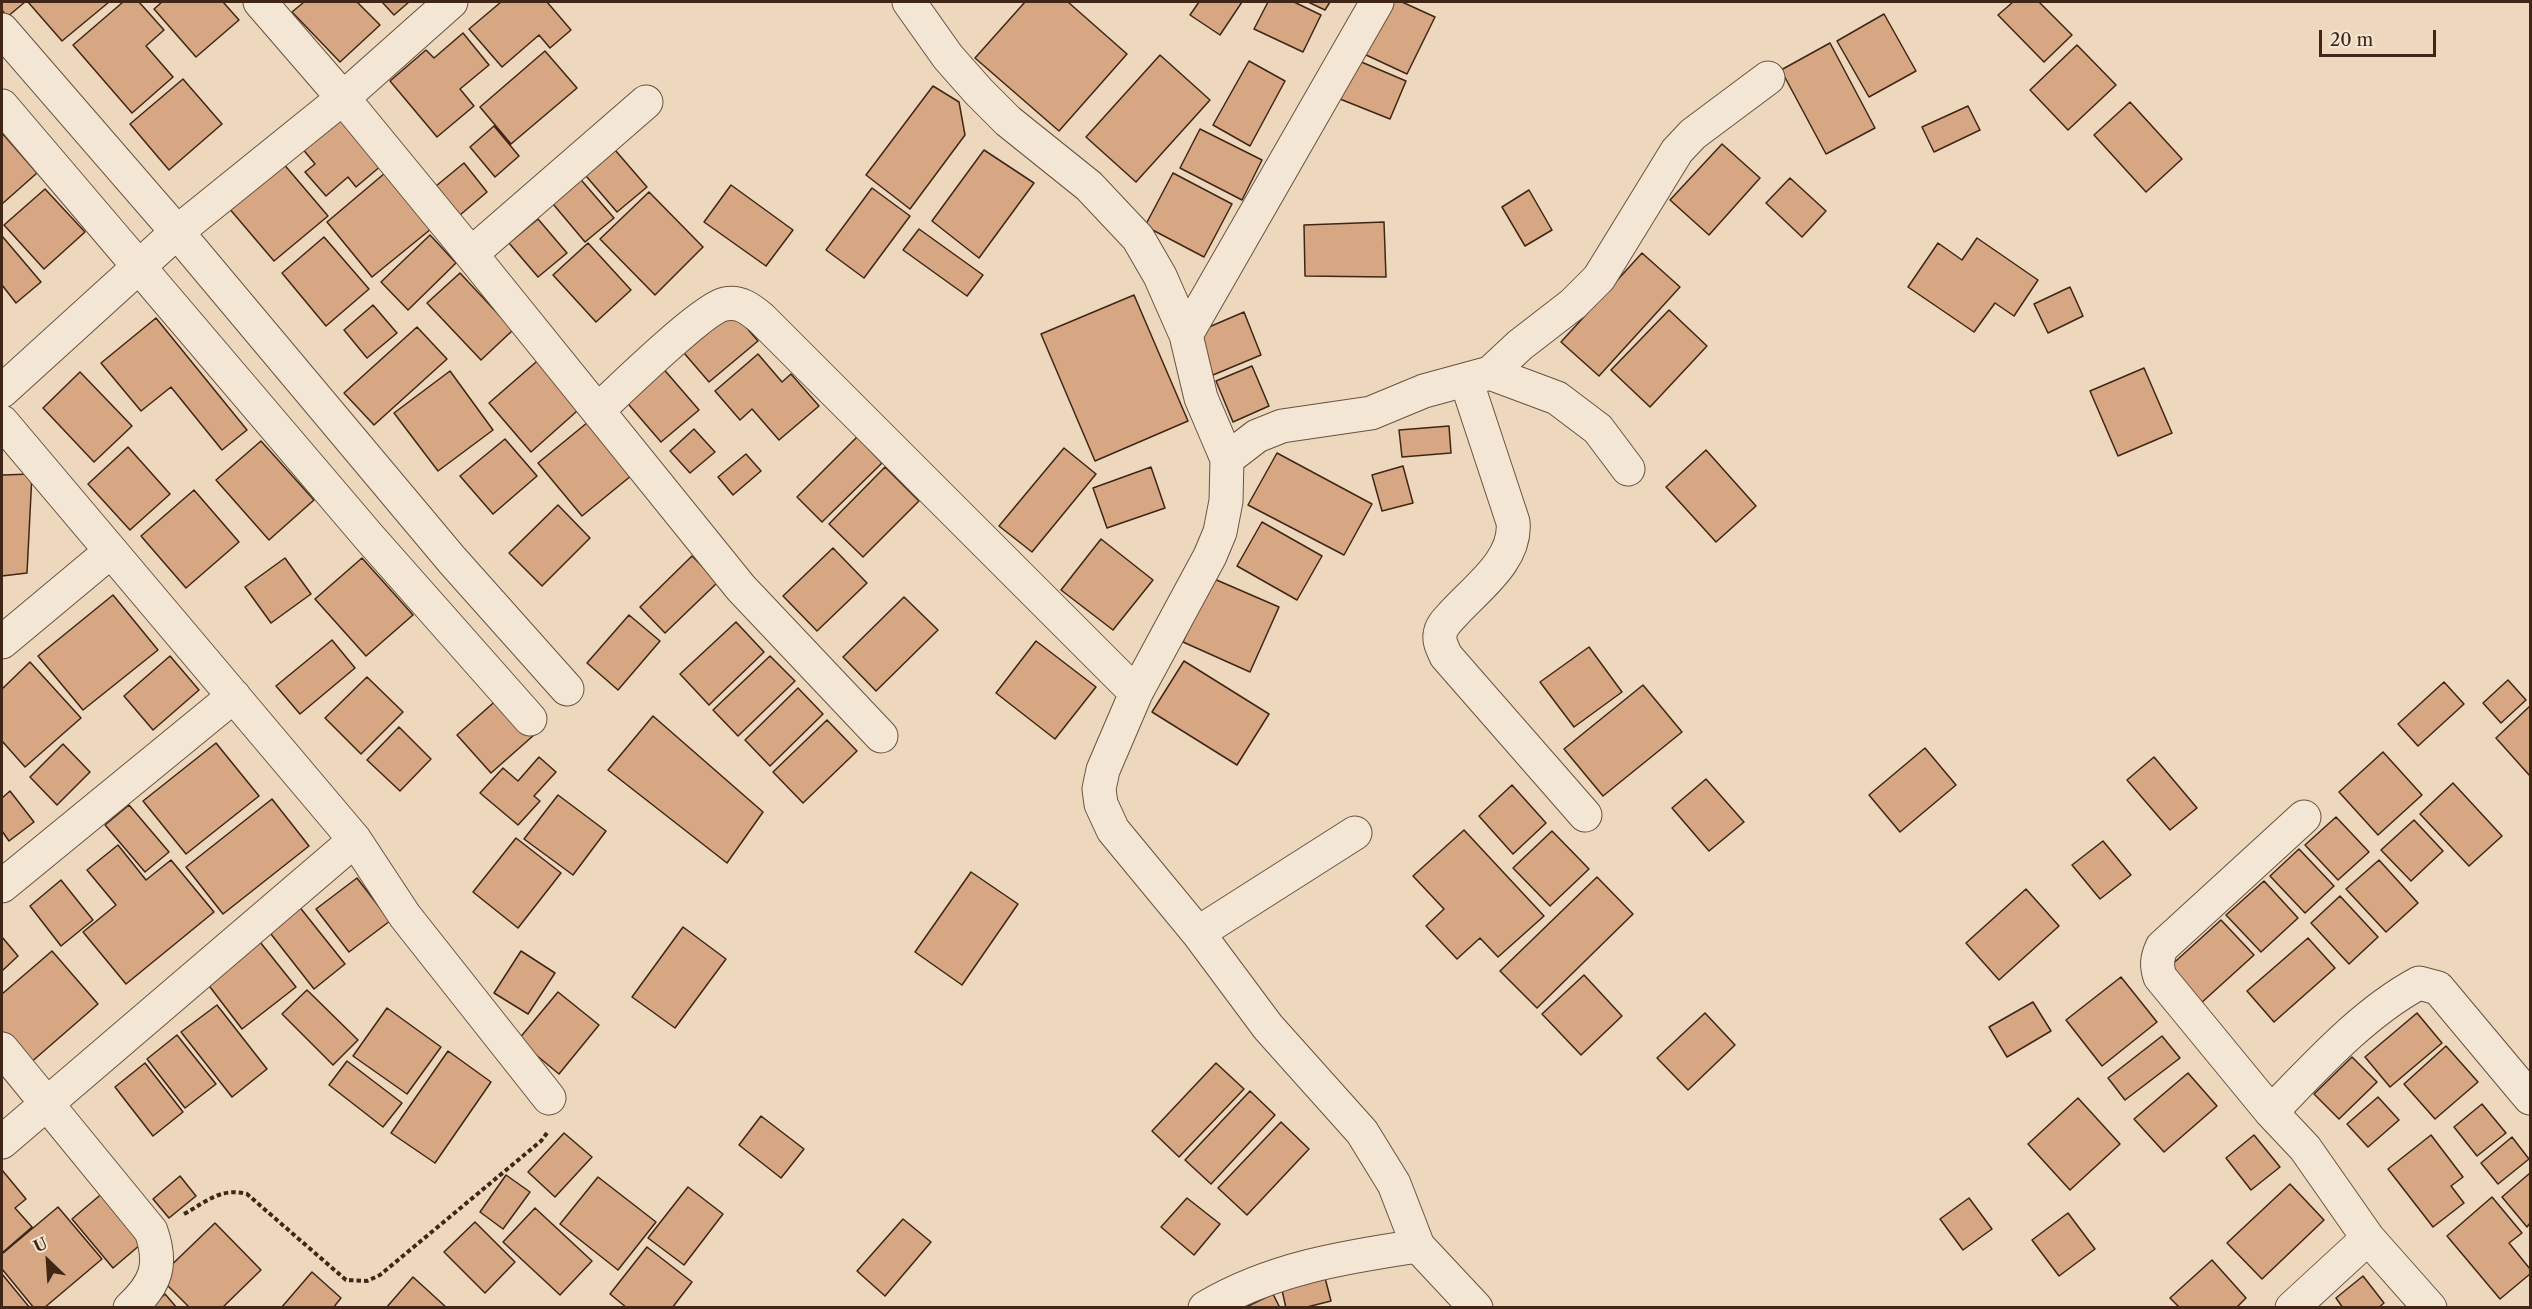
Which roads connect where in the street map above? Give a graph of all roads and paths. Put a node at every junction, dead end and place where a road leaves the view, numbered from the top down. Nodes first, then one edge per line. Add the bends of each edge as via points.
1 (260, 2) edge
2 (451, 2) edge
3 (909, 2) edge
4 (1377, 2) edge
5 (2, 30) edge
6 (1768, 78) dead end
7 (343, 98) junction
8 (646, 102) dead end
9 (2, 106) edge
10 (177, 232) junction
11 (471, 254) junction
12 (140, 268) junction
13 (1186, 335) junction
14 (1478, 376) junction
15 (2, 391) edge
16 (598, 410) junction
17 (2, 422) edge
18 (1227, 459) junction
19 (1628, 469) dead end
20 (404, 505) junction
21 (369, 537) junction
22 (110, 552) junction
23 (2, 642) edge
24 (567, 689) dead end
25 (1136, 693) junction
26 (234, 696) junction
27 (530, 719) dead end
28 (881, 736) dead end
29 (1585, 815) dead end
30 (2304, 817) dead end
31 (1355, 833) dead end
32 (355, 840) junction
33 (2, 886) edge
34 (1198, 933) junction
35 (2, 1049) edge
36 (549, 1098) joint
37 (2530, 1098) edge
38 (47, 1102) junction
39 (2271, 1113) junction
40 (2, 1142) edge
41 (151, 1231) junction
42 (2368, 1238) junction
43 (1418, 1246) junction
44 (130, 1308) edge
45 (1205, 1308) edge
46 (1476, 1308) edge
47 (2292, 1308) edge
48 (2430, 1308) edge

1 - 7 street
2 - 7 street
3 - 13 street via 979,92 1008,121 1089,186 1138,238
4 - 13 street
5 - 10 street
6 - 14 street via 1693,134 1677,151 1599,278 1573,304
7 - 10 street
7 - 11 street
8 - 11 street
9 - 12 street
10 - 12 street
10 - 20 street
11 - 16 street
12 - 15 street
12 - 21 street
13 - 18 street via 1201,398
14 - 18 street via 1424,391 1371,413 1282,426 1257,436
14 - 19 street via 1557,398 1598,429
14 - 29 street via 1514,532 1504,558 1445,622 1441,646 1446,657
16 - 25 street via 701,317 722,304 746,306
16 - 28 street via 741,588
17 - 22 street
18 - 25 street via 1226,501 1220,532
20 - 21 street
20 - 24 street
21 - 27 street
22 - 23 street
22 - 26 street
25 - 34 street via 1103,770 1101,804 1113,830
26 - 32 street
26 - 33 street
30 - 39 street via 2162,947 2157,958 2160,978
31 - 34 street
32 - 36 street via 405,916
32 - 38 street
34 - 43 street via 1268,1027 1362,1132 1394,1184
35 - 38 street
36 - 41 path via 551,1122 541,1141 380,1275 367,1281 346,1280 256,1201 235,1191 223,1192
37 - 39 street via 2438,988 2420,983 2398,994 2328,1054
38 - 40 street
38 - 41 street
39 - 42 street via 2305,1148
41 - 44 street via 157,1252 156,1275 145,1294
42 - 47 street
42 - 48 street
43 - 45 street via 1350,1256 1286,1272 1233,1291
43 - 46 street

